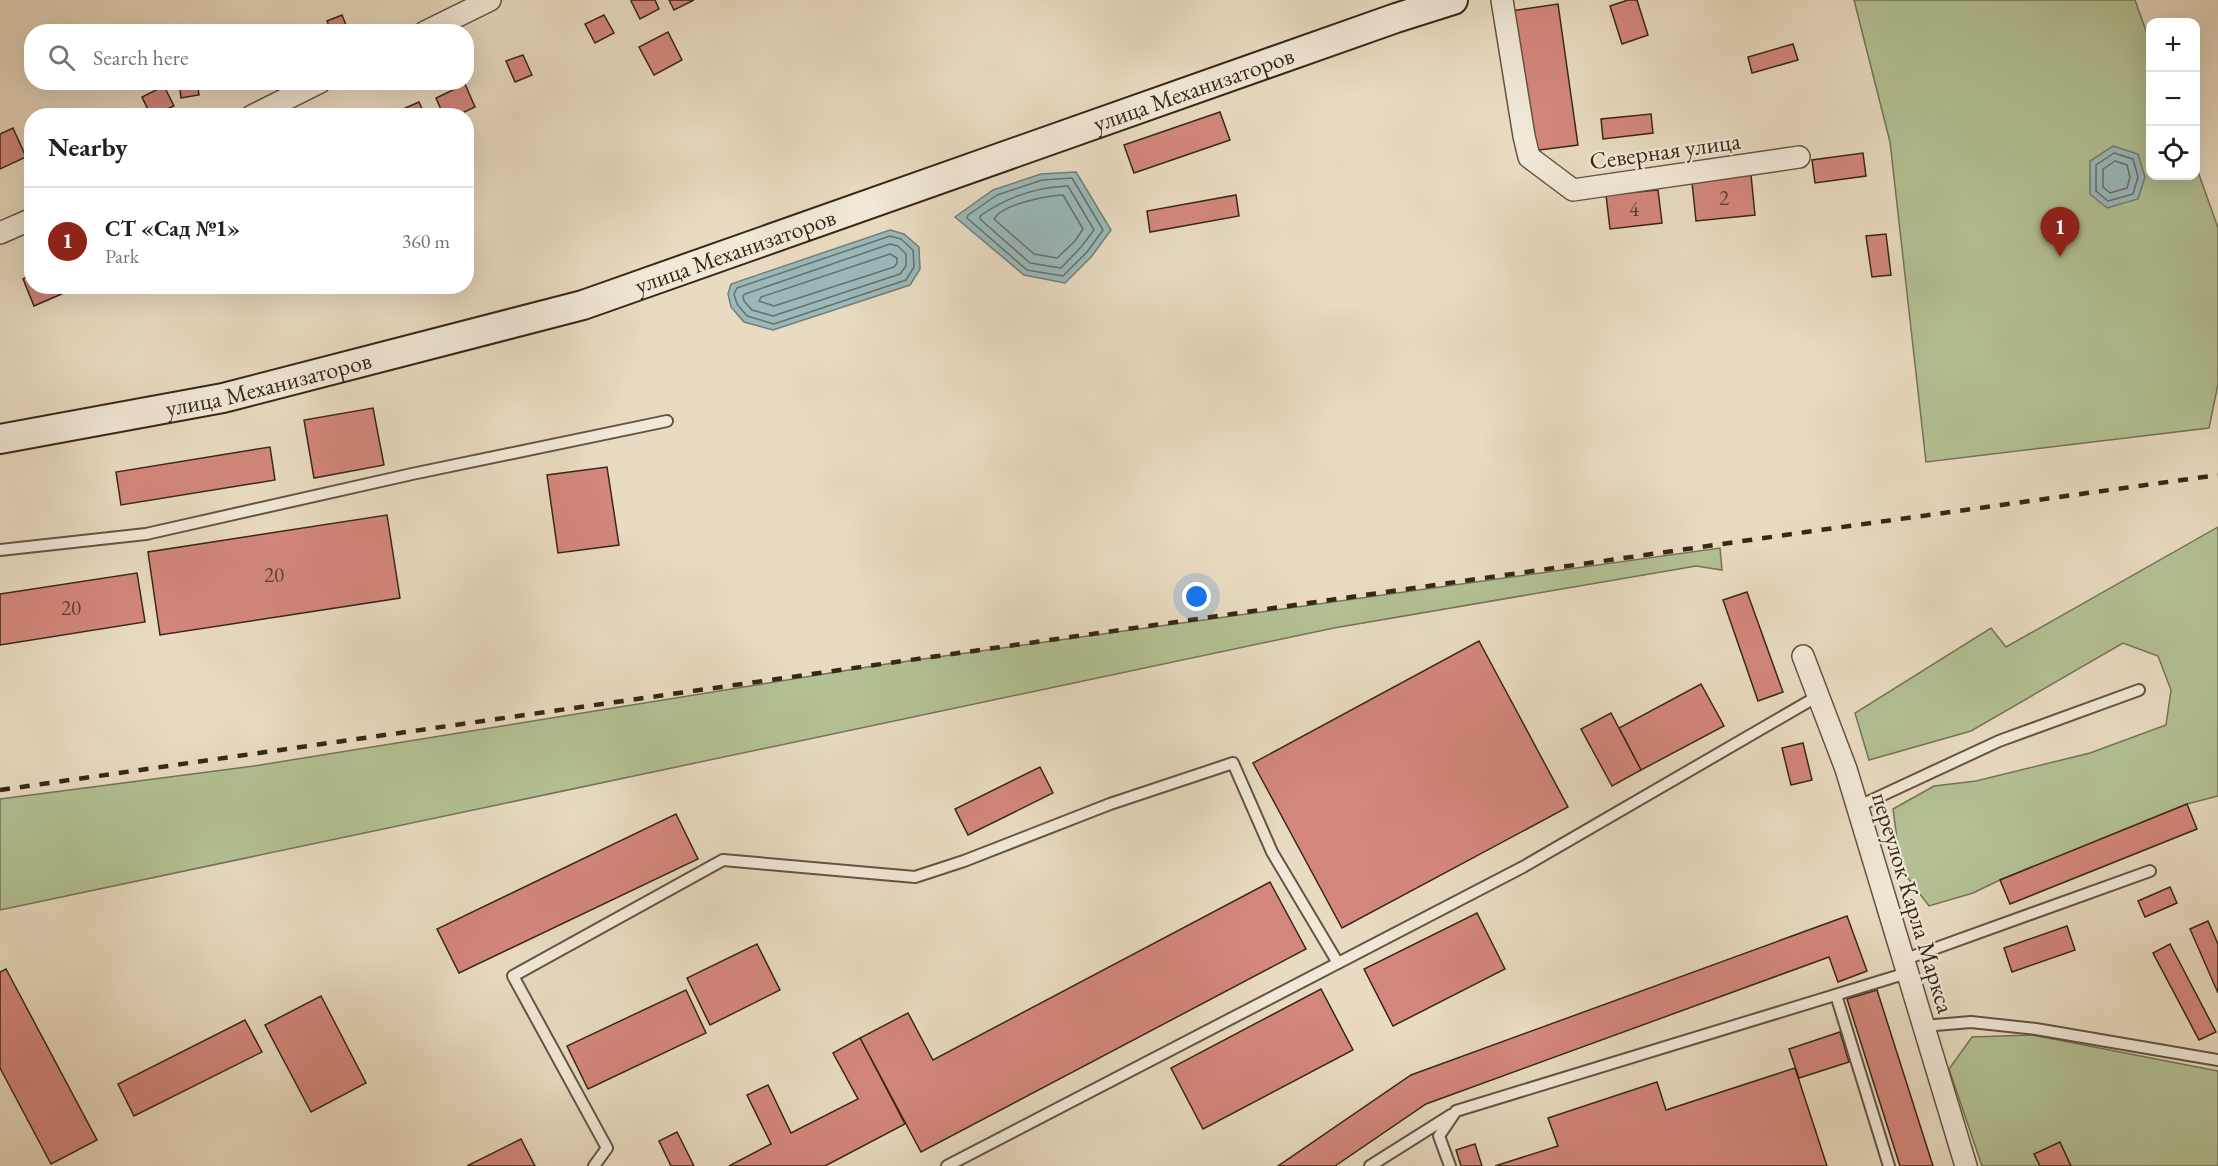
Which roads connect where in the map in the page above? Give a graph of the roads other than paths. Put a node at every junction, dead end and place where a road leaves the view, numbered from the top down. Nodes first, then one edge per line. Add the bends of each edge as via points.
1 (1453, 0) edge
2 (1502, 0) edge
3 (485, 1) edge
4 (440, 24) edge
5 (304, 90) edge
6 (268, 108) edge
7 (1798, 157) dead end
8 (24, 222) edge
9 (0, 233) edge
10 (667, 421) dead end
11 (0, 439) edge
12 (0, 550) edge
13 (1803, 656) dead end
14 (2139, 690) dead end
15 (1818, 696) junction
16 (1857, 807) junction
17 (2150, 871) dead end
18 (1338, 963) junction
19 (1905, 966) junction
20 (1836, 995) junction
21 (1923, 1026) junction
22 (2218, 1060) edge
23 (1456, 1111) junction
24 (594, 1166) edge
25 (946, 1166) edge
26 (1370, 1166) edge
27 (1450, 1166) edge
28 (1888, 1166) edge
29 (1966, 1166) edge

1 - 11 street, улица Механизаторов via 583,305 223,398
2 - 7 street, Северная улица via 1529,157 1573,190
3 - 4 street
5 - 6 street
8 - 9 street
10 - 12 lane via 146,534
13 - 15 street, переулок Карла Маркса
14 - 16 lane via 1999,741
15 - 16 street, переулок Карла Маркса
15 - 18 lane via 1523,867
16 - 19 street, переулок Карла Маркса
17 - 19 lane
18 - 24 lane via 1272,852 1233,763 915,877 723,860 513,976 607,1148
18 - 25 lane
19 - 20 lane
19 - 21 street, переулок Карла Маркса
20 - 23 lane
20 - 28 lane
21 - 22 lane via 1971,1022 2036,1029
21 - 29 street, переулок Карла Маркса
23 - 26 lane
23 - 27 lane via 1439,1136

